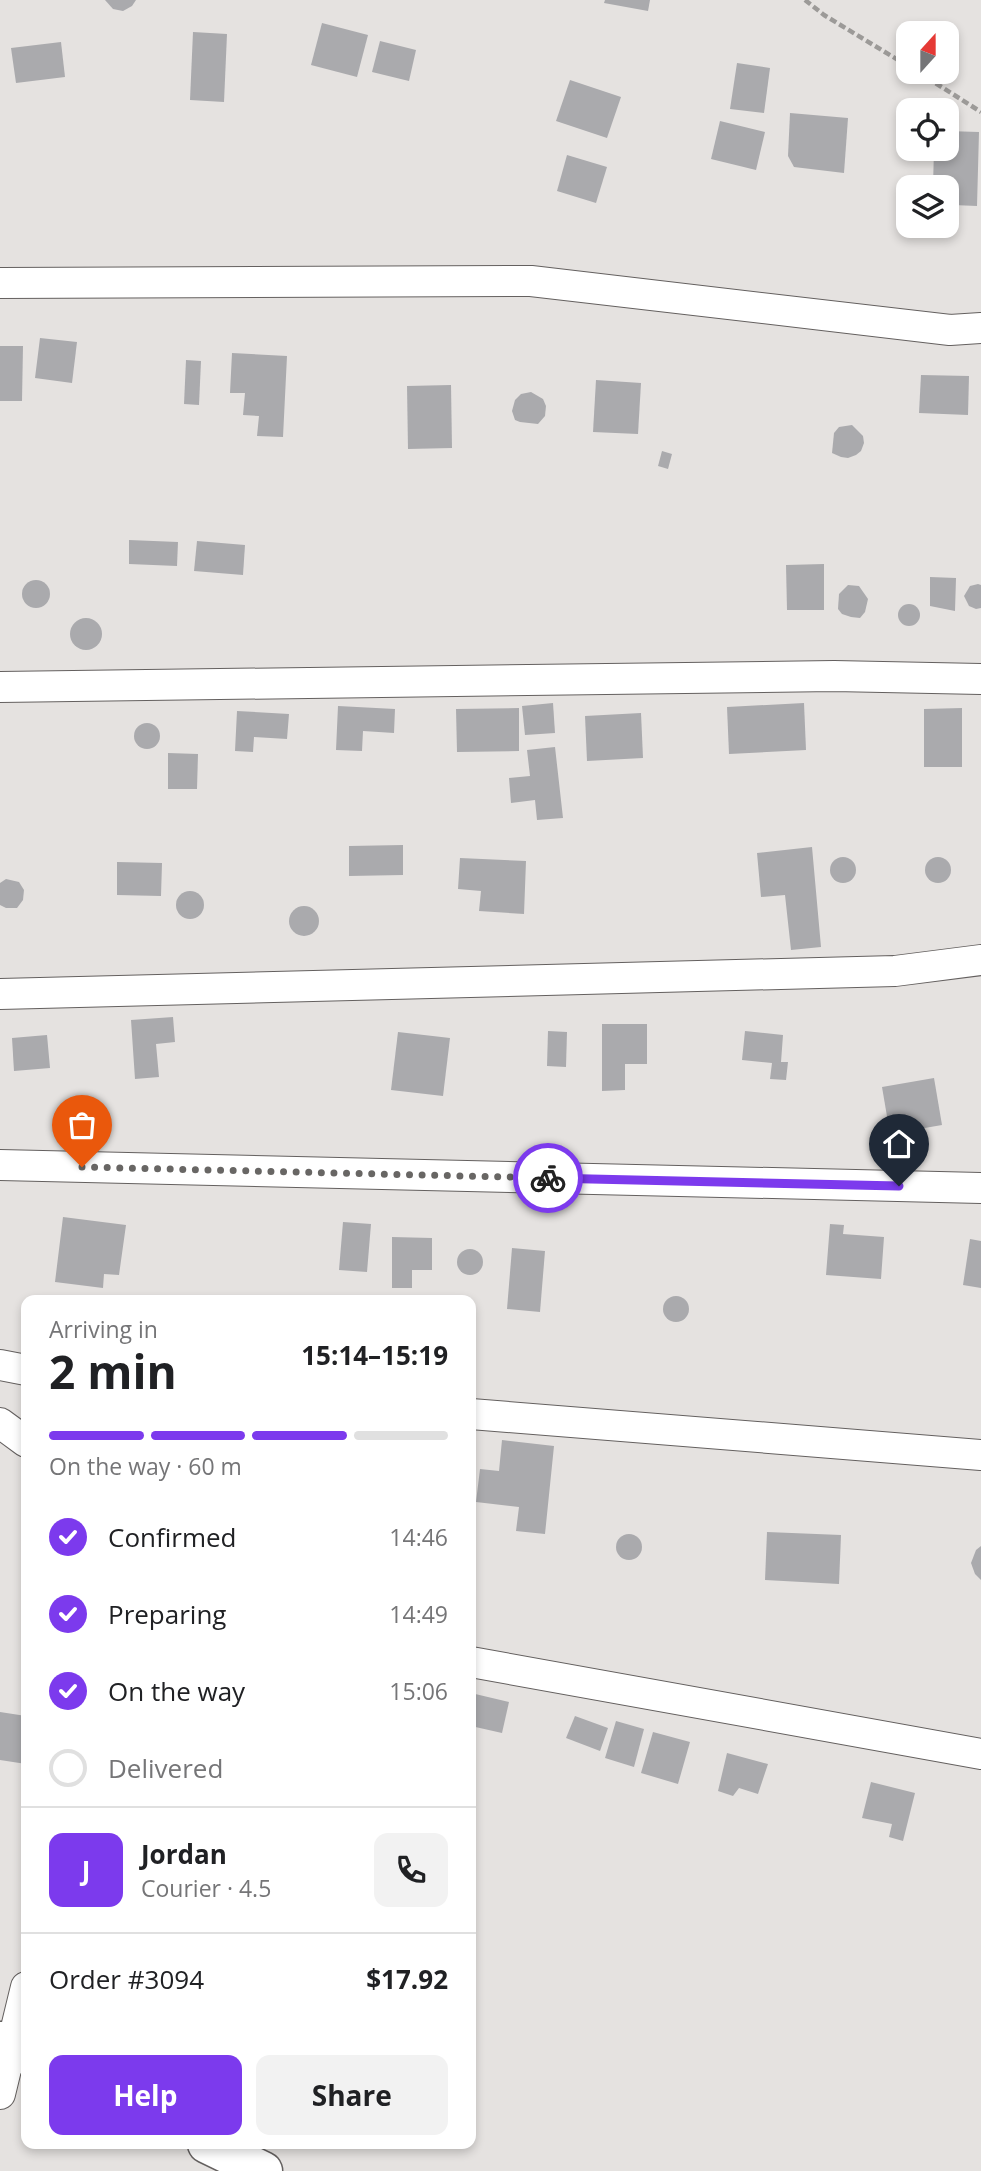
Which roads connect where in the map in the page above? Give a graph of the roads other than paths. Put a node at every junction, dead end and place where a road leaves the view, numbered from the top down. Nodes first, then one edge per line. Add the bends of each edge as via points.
1 (0, 283) edge
2 (981, 328) edge
3 (981, 679) edge
4 (0, 687) edge
5 (981, 960) edge
6 (0, 994) edge
7 (0, 1165) edge
8 (981, 1188) edge
9 (0, 1365) edge
10 (21, 1369) edge
11 (476, 1414) edge
12 (0, 1423) edge
13 (21, 1438) edge
14 (981, 1455) edge
15 (476, 1663) edge
16 (981, 1754) edge
17 (21, 2010) edge
18 (13, 2048) edge
19 (0, 2094) edge
20 (217, 2149) edge
21 (263, 2171) edge

1 - 2 street via 531,281 950,330
3 - 4 street via 834,676
5 - 6 street via 895,971
7 - 8 street
9 - 10 street
11 - 14 street
12 - 13 street
15 - 16 street
17 - 18 street
18 - 19 street
20 - 21 main road

